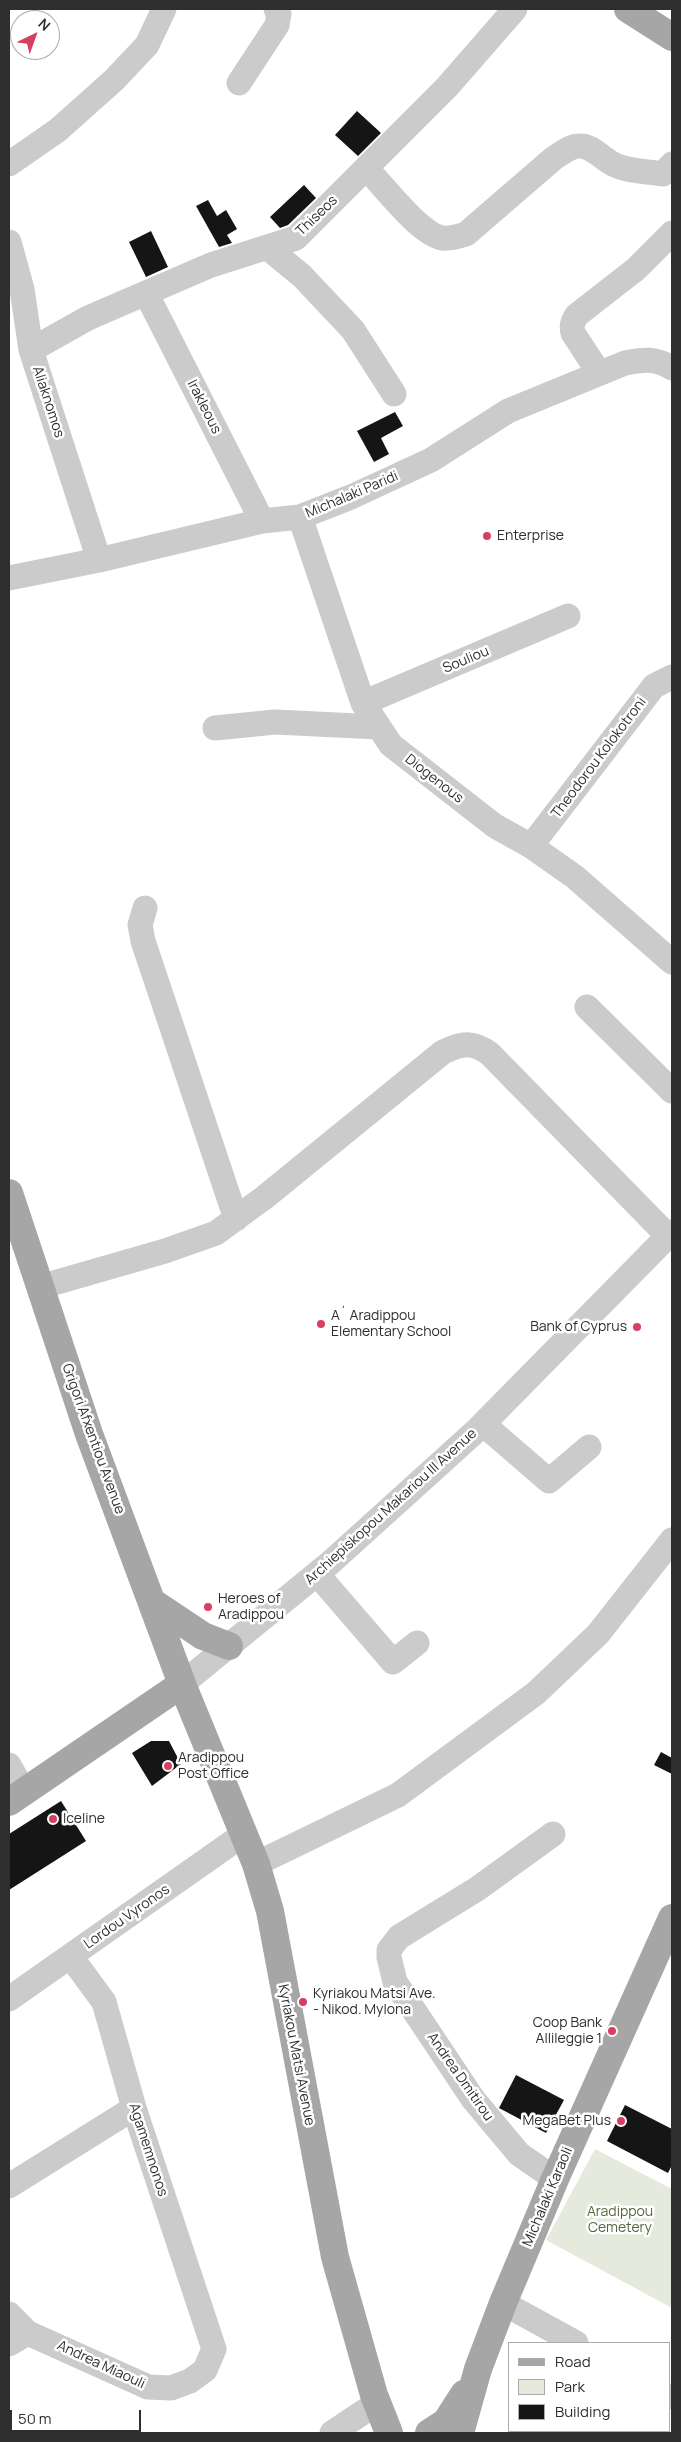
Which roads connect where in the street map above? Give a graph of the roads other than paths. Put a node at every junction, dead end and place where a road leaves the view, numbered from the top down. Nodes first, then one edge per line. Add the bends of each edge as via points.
1 (164, 9) edge
2 (276, 9) edge
3 (516, 9) edge
4 (628, 9) edge
5 (672, 37) edge
6 (239, 83) dead end
7 (9, 164) edge
8 (366, 168) junction
9 (669, 172) edge
10 (672, 233) edge
11 (9, 242) edge
12 (268, 248) junction
13 (146, 293) junction
14 (31, 350) junction
15 (672, 368) edge
16 (599, 373) junction
17 (394, 394) dead end
18 (300, 517) junction
19 (262, 521) junction
20 (100, 560) junction
21 (9, 578) edge
22 (568, 616) dead end
23 (672, 677) edge
24 (363, 704) junction
25 (378, 727) junction
26 (215, 728) dead end
27 (532, 846) junction
28 (145, 908) dead end
29 (672, 962) edge
30 (587, 1007) dead end
31 (672, 1091) edge
32 (9, 1193) edge
33 (236, 1219) junction
34 (670, 1234) edge
35 (40, 1287) junction
36 (483, 1424) junction
37 (589, 1447) dead end
38 (672, 1540) edge
39 (317, 1574) junction
40 (152, 1602) junction
41 (417, 1643) dead end
42 (229, 1646) junction
43 (182, 1684) junction
44 (9, 1766) edge
45 (16, 1797) edge
46 (244, 1834) junction
47 (553, 1834) dead end
48 (256, 1864) junction
49 (672, 1918) edge
50 (71, 1957) junction
51 (9, 1999) edge
52 (134, 2108) junction
53 (555, 2179) junction
54 (9, 2186) edge
55 (504, 2303) junction
56 (9, 2314) edge
57 (19, 2338) edge
58 (574, 2342) edge
59 (214, 2349) joint
60 (478, 2369) junction
61 (377, 2403) junction
62 (332, 2433) edge
63 (389, 2433) edge
64 (429, 2433) edge
65 (460, 2433) edge

1 - 7 street via 147,45 114,80 58,130
2 - 6 street via 279,14 277,25
3 - 8 street, Thiseos via 446,87
4 - 5 main road
8 - 9 street via 420,224 442,238 466,234 554,158 579,146 620,167
8 - 12 street, Thiseos via 296,238
10 - 16 street via 636,269 574,321 573,333
11 - 14 street, Aliaknomos via 22,289
12 - 13 street, Thiseos via 210,265
12 - 17 street via 302,276 353,330
13 - 14 street, Thiseos via 88,318
13 - 19 street, Irakleous
14 - 20 street, Aliaknomos
15 - 16 street, Michalaki Paridi via 660,361 642,359
16 - 18 street, Michalaki Paridi via 508,411 431,460
18 - 19 street, Michalaki Paridi
18 - 24 street, Diogenous
19 - 20 street, Michalaki Paridi
20 - 21 street, Michalaki Paridi
22 - 24 street, Souliou
23 - 27 street, Theodorou Kolokotroni via 654,686
24 - 25 street, Diogenous
25 - 26 street via 275,722
25 - 27 street, Diogenous via 391,746 457,798 495,826
27 - 29 street, Diogenous via 575,877
28 - 33 street via 140,925 143,941
30 - 31 street
32 - 35 main road, Grigori Afxentiou Avenue
33 - 34 street via 442,1052 468,1043 490,1054
33 - 35 street via 216,1233 174,1248
34 - 36 street, Archiepiskopou Makariou III Avenue
35 - 40 main road, Grigori Afxentiou Avenue via 89,1434
36 - 37 street via 549,1480
36 - 39 street, Archiepiskopou Makariou III Avenue
38 - 48 street via 598,1634 536,1693 398,1795
39 - 41 street via 393,1662
39 - 42 street, Archiepiskopou Makariou III Avenue
40 - 42 main road via 203,1636
40 - 43 main road, Grigori Afxentiou Avenue
42 - 43 street, Archiepiskopou Makariou III Avenue
43 - 45 main road, Archiepiskopou Makariou III Avenue
43 - 46 main road, Kyriakou Matsi Avenue
44 - 45 street
46 - 48 main road, Kyriakou Matsi Avenue
46 - 50 street, Lordou Vyronos
47 - 53 street, Andrea Dmitirou via 477,1889 399,1937 389,1950 389,1957 395,1982 473,2099 519,2154
48 - 61 main road, Kyriakou Matsi Avenue via 270,1911 335,2257
49 - 53 main road, Michalaki Karaoli
50 - 51 street, Lordou Vyronos
50 - 52 street, Agamemnonos via 104,2002
52 - 54 street
52 - 59 street, Agamemnonos
53 - 55 main road, Michalaki Karaoli
55 - 58 street
55 - 60 main road, Michalaki Karaoli
56 - 57 street, Andrea Miaouli
57 - 59 street, Andrea Miaouli via 148,2387 171,2388 190,2381 205,2370
60 - 64 main road, Michalaki Karaoli via 446,2422
60 - 65 main road, Michalaki Karaoli
61 - 62 street
61 - 63 main road, Kyriakou Matsi Avenue

